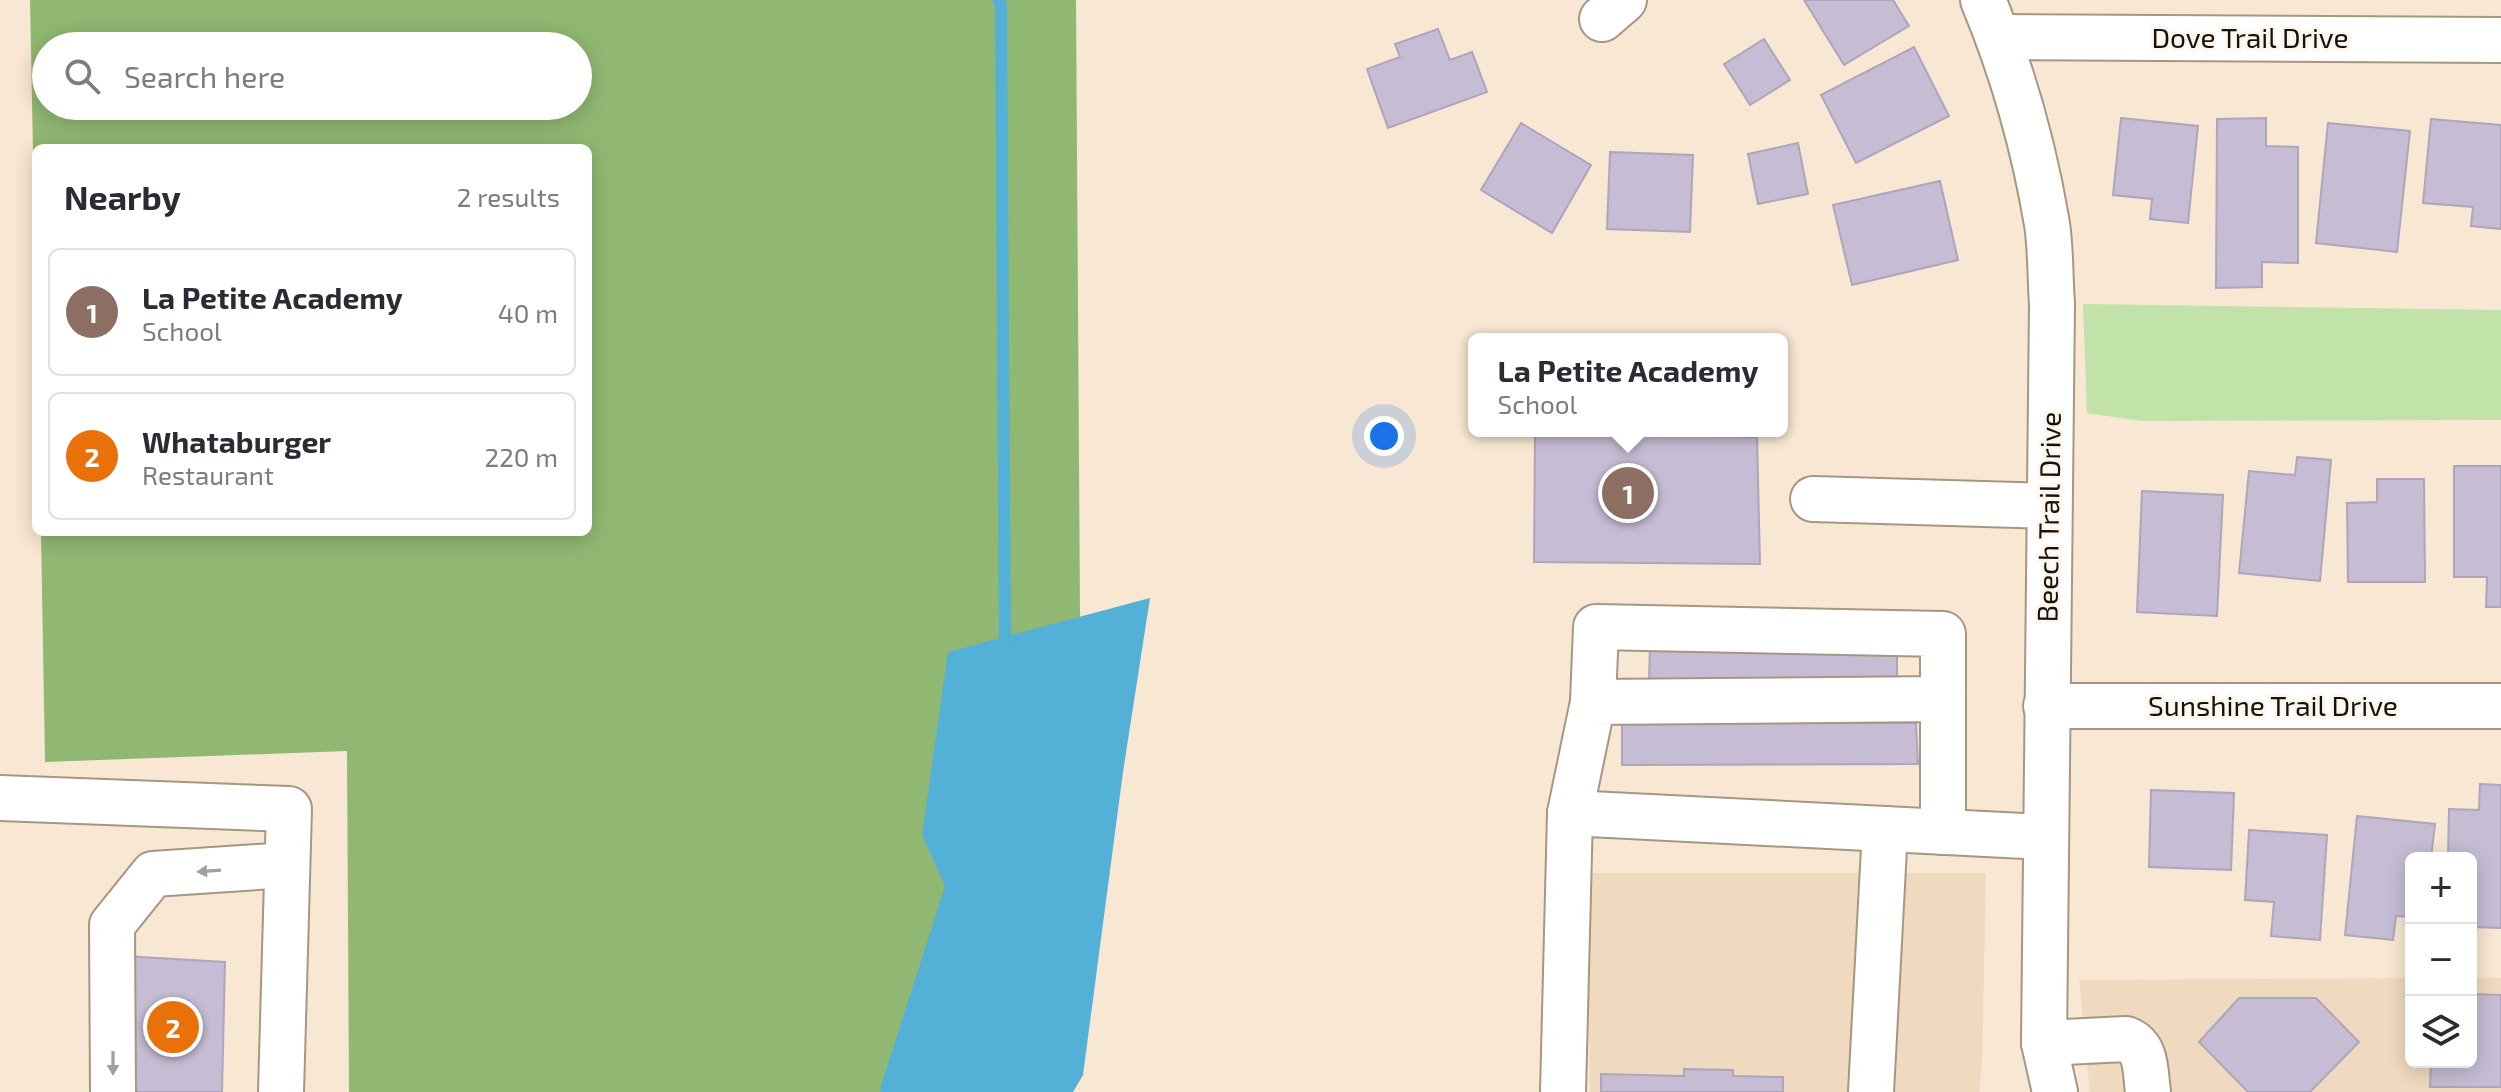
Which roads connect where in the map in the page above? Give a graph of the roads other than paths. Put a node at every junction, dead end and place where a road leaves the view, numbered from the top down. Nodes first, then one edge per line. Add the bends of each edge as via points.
1 (1990, 18) edge
2 (2501, 40) edge
3 (1813, 499) dead end
4 (2049, 506) junction
5 (1943, 699) junction
6 (1593, 702) junction
7 (2046, 706) junction
8 (2501, 706) edge
9 (0, 798) edge
10 (1570, 813) junction
11 (1885, 829) junction
12 (1943, 832) junction
13 (2045, 837) junction
14 (287, 865) junction
15 (2044, 1043) junction
16 (113, 1092) edge
17 (281, 1092) edge
18 (1563, 1092) edge
19 (1871, 1092) edge
20 (2024, 1092) edge
21 (2055, 1092) edge
22 (2148, 1092) edge

1 - 2 street, Dove Trail Drive
1 - 4 street, Beech Trail Drive via 2024,116 2047,227 2052,304
3 - 4 street
4 - 7 street, Beech Trail Drive
5 - 6 street
5 - 6 street via 1943,634 1596,627
5 - 12 street
6 - 10 street
7 - 8 street, Sunshine Trail Drive
7 - 13 street, Beech Trail Drive
9 - 14 street via 289,809
10 - 11 street
10 - 18 street
11 - 12 street
11 - 19 street
12 - 13 street
13 - 15 street, Beech Trail Drive
14 -> 16 street via 153,874 112,925
14 - 17 street
15 - 20 street, Beech Trail Drive
15 - 21 street, Beech Trail Drive
15 - 22 street via 2136,1043 2143,1052

